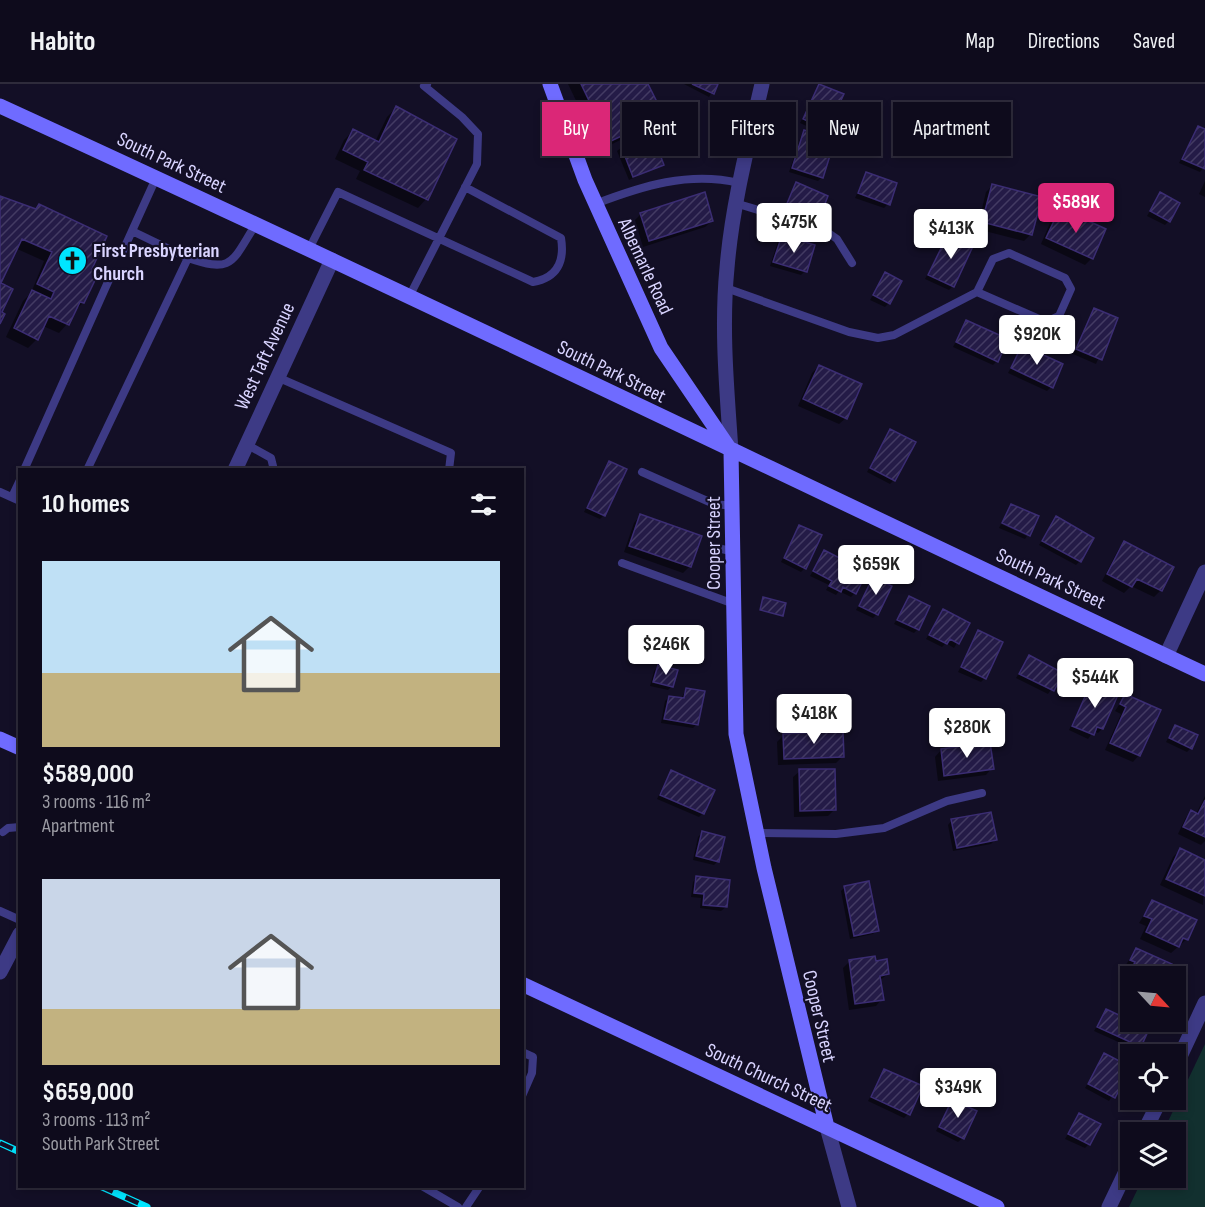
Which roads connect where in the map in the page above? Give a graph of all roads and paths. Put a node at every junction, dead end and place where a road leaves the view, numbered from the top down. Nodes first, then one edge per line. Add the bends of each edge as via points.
1 (427, 84) edge
2 (550, 84) edge
3 (762, 84) edge
4 (0, 106) edge
5 (156, 178) junction
6 (740, 183) junction
7 (465, 187) junction
8 (735, 203) junction
9 (595, 204) junction
10 (256, 224) junction
11 (132, 231) junction
12 (440, 237) junction
13 (309, 249) junction
14 (122, 253) dead end
15 (188, 258) junction
16 (332, 260) junction
17 (852, 263) dead end
18 (112, 273) dead end
19 (726, 288) junction
20 (977, 292) junction
21 (410, 297) junction
22 (277, 377) junction
23 (246, 444) junction
24 (731, 452) junction
25 (25, 468) edge
26 (88, 468) edge
27 (236, 468) edge
28 (274, 468) edge
29 (449, 468) edge
30 (642, 472) dead end
31 (0, 492) edge
32 (16, 499) edge
33 (734, 506) junction
34 (718, 548) dead end
35 (734, 552) junction
36 (622, 563) dead end
37 (1205, 572) edge
38 (734, 604) junction
39 (1166, 656) junction
40 (1205, 674) edge
41 (0, 739) edge
42 (18, 747) edge
43 (982, 793) dead end
44 (18, 827) edge
45 (3, 832) dead end
46 (757, 833) junction
47 (0, 911) edge
48 (18, 919) edge
49 (16, 951) edge
50 (0, 971) edge
51 (524, 985) edge
52 (1205, 1003) edge
53 (1186, 1044) edge
54 (524, 1053) edge
55 (524, 1091) edge
56 (826, 1127) junction
57 (1120, 1185) edge
58 (425, 1188) edge
59 (479, 1188) edge
60 (458, 1207) edge
61 (466, 1207) edge
62 (849, 1207) edge
63 (998, 1207) edge
64 (1110, 1207) edge

1 - 7 lane via 424,86 478,134 477,164
2 - 9 main road, Albemarle Road
3 - 6 street, Cooper Street
4 - 5 main road, South Park Street
5 - 10 main road, South Park Street
5 - 11 lane
6 - 8 street, Cooper Street
6 - 9 lane via 717,177 644,185
7 - 12 lane
7 - 12 lane via 561,238 564,255 557,270 544,280 533,282
8 - 17 lane via 824,230 837,239
8 - 19 street, Cooper Street
9 - 24 main road, Albemarle Road via 661,348
10 - 13 main road, South Park Street
10 - 15 lane via 232,262 221,266
11 - 14 lane
11 - 15 lane
12 - 13 lane via 338,192
12 - 21 lane
13 - 16 main road, South Park Street
15 - 26 lane
16 - 21 main road, South Park Street
16 - 22 street, West Taft Avenue
18 - 25 lane
19 - 20 lane via 849,332 878,338 894,335
19 - 24 street, Cooper Street via 724,353
20 - 20 lane via 993,259 1009,254 1065,278 1071,289 1059,316 1046,322
21 - 24 main road, South Park Street
22 - 23 street, West Taft Avenue
22 - 29 lane via 451,453
23 - 27 street, West Taft Avenue
23 - 28 lane via 271,458
24 - 33 main road, Cooper Street
24 - 39 main road, South Park Street
30 - 33 lane via 714,504
31 - 32 lane
33 - 35 main road, Cooper Street
34 - 35 lane
35 - 38 main road, Cooper Street
36 - 38 lane
37 - 39 street
38 - 46 main road, Cooper Street via 736,734
39 - 40 main road, South Park Street
41 - 42 main road
43 - 46 lane via 946,801 884,828 836,834
44 - 45 lane
46 - 56 main road, Cooper Street
47 - 48 lane
49 - 50 street
51 - 56 main road, South Church Street
52 - 53 street
54 - 55 lane via 533,1057 532,1073
56 - 62 street, Cooper Street
56 - 63 main road, South Church Street
57 - 64 street
58 - 60 lane
59 - 61 lane

